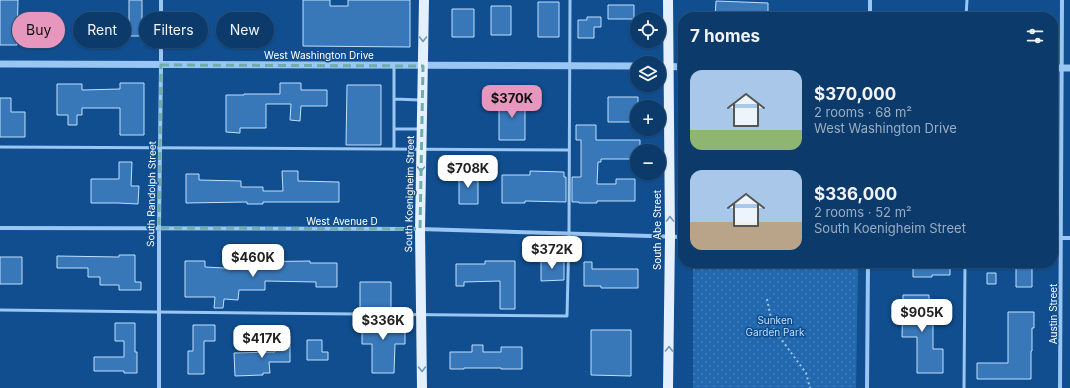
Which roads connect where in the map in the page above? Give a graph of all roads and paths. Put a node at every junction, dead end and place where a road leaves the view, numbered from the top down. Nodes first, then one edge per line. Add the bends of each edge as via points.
1 (160, 0) edge
2 (424, 0) edge
3 (570, 0) edge
4 (668, 0) edge
5 (870, 0) edge
6 (967, 0) edge
7 (1062, 0) edge
8 (870, 12) edge
9 (966, 12) edge
10 (665, 56) edge
11 (0, 64) edge
12 (161, 65) junction
13 (394, 65) junction
14 (423, 66) junction
15 (569, 66) junction
16 (630, 66) edge
17 (666, 66) edge
18 (678, 67) edge
19 (1058, 68) edge
20 (1062, 68) junction
21 (1070, 68) edge
22 (665, 92) edge
23 (394, 99) junction
24 (422, 100) junction
25 (394, 129) junction
26 (422, 129) junction
27 (0, 147) edge
28 (160, 148) junction
29 (394, 149) junction
30 (422, 149) junction
31 (569, 150) junction
32 (0, 228) edge
33 (159, 228) junction
34 (420, 229) junction
35 (569, 234) junction
36 (670, 237) junction
37 (678, 237) edge
38 (1061, 238) junction
39 (1070, 238) edge
40 (868, 268) edge
41 (965, 268) edge
42 (767, 299) dead end
43 (0, 310) edge
44 (159, 312) junction
45 (421, 315) junction
46 (159, 388) edge
47 (422, 388) edge
48 (668, 388) edge
49 (810, 388) edge
50 (867, 388) edge
51 (964, 388) edge
52 (1060, 388) edge

1 - 12 street, South Randolph Street
2 -> 14 main road, South Koenigheim Street
3 - 15 lane
4 - 10 main road, South Abe Street
5 - 8 street
6 - 9 lane
7 - 20 street, Austin Street
11 - 12 street, West Washington Drive
12 - 13 street, West Washington Drive
12 - 28 street, South Randolph Street
13 - 14 street, West Washington Drive
13 - 23 lane
14 - 15 street, West Washington Drive
14 - 24 main road, South Koenigheim Street
15 - 16 street, West Washington Drive
15 - 31 lane
17 - 18 street
19 - 20 street
20 - 21 street
20 - 38 street, Austin Street
36 -> 22 main road, South Abe Street
23 - 24 lane
23 - 25 lane
24 - 26 main road, South Koenigheim Street
25 - 26 lane
25 - 29 lane
26 - 30 main road, South Koenigheim Street
27 - 28 lane
28 - 29 lane
28 - 33 street, South Randolph Street
29 - 30 lane
30 - 31 lane
30 -> 34 main road, South Koenigheim Street
31 - 35 lane
32 - 33 street, West Avenue D
33 - 34 street, West Avenue D
33 - 44 street, South Randolph Street
34 - 35 street, West Avenue D
34 - 45 main road, South Koenigheim Street
35 - 36 street, West Avenue D
35 - 45 lane via 567,316
36 - 37 street, West Avenue D
48 -> 36 main road, South Abe Street
38 - 39 street
38 - 52 street, Austin Street
40 - 50 street
41 - 51 lane
42 - 49 path via 773,328 806,373
43 - 44 lane
44 - 45 lane
44 - 46 street, South Randolph Street
45 -> 47 main road, South Koenigheim Street

